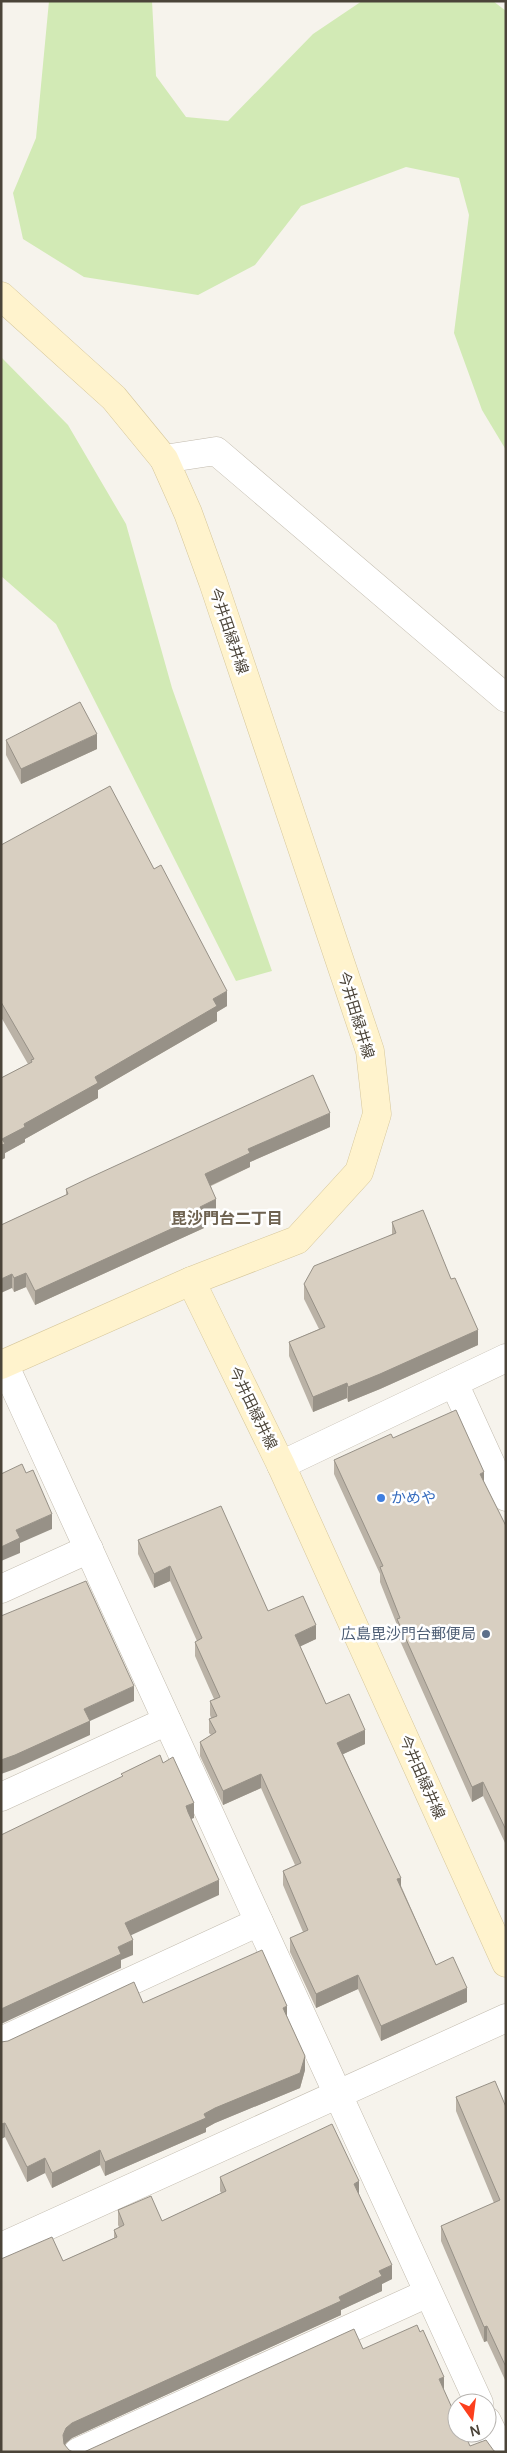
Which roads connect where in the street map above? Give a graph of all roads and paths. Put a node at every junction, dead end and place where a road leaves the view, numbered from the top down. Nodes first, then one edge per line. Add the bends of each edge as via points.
1 (1, 296) edge
2 (164, 459) junction
3 (506, 698) edge
4 (191, 1281) junction
5 (506, 1358) edge
6 (3, 1365) edge
7 (454, 1383) junction
8 (281, 1465) junction
9 (506, 1497) edge
10 (89, 1550) junction
11 (1, 1589) edge
12 (167, 1721) junction
13 (1, 1797) edge
14 (259, 1922) junction
15 (506, 1963) edge
16 (506, 2018) edge
17 (1, 2041) edge
18 (337, 2095) junction
19 (1, 2248) edge
20 (428, 2293) junction
21 (474, 2393) edge
22 (78, 2452) edge

1 - 2 main road, 今井田緑井線 via 114,398
2 - 3 street via 216,451
2 - 4 main road, 今井田緑井線 via 213,582 370,1051 377,1114 359,1172 298,1240
4 - 6 main road
4 - 8 main road, 今井田緑井線
5 - 7 street
6 - 10 street
7 - 8 street
7 - 9 street
8 - 15 main road, 今井田緑井線
10 - 11 street
10 - 12 street
12 - 13 street
12 - 14 street
14 - 17 street
14 - 18 street
16 - 18 street
18 - 19 street
18 - 20 street
20 - 21 street
20 - 22 street

